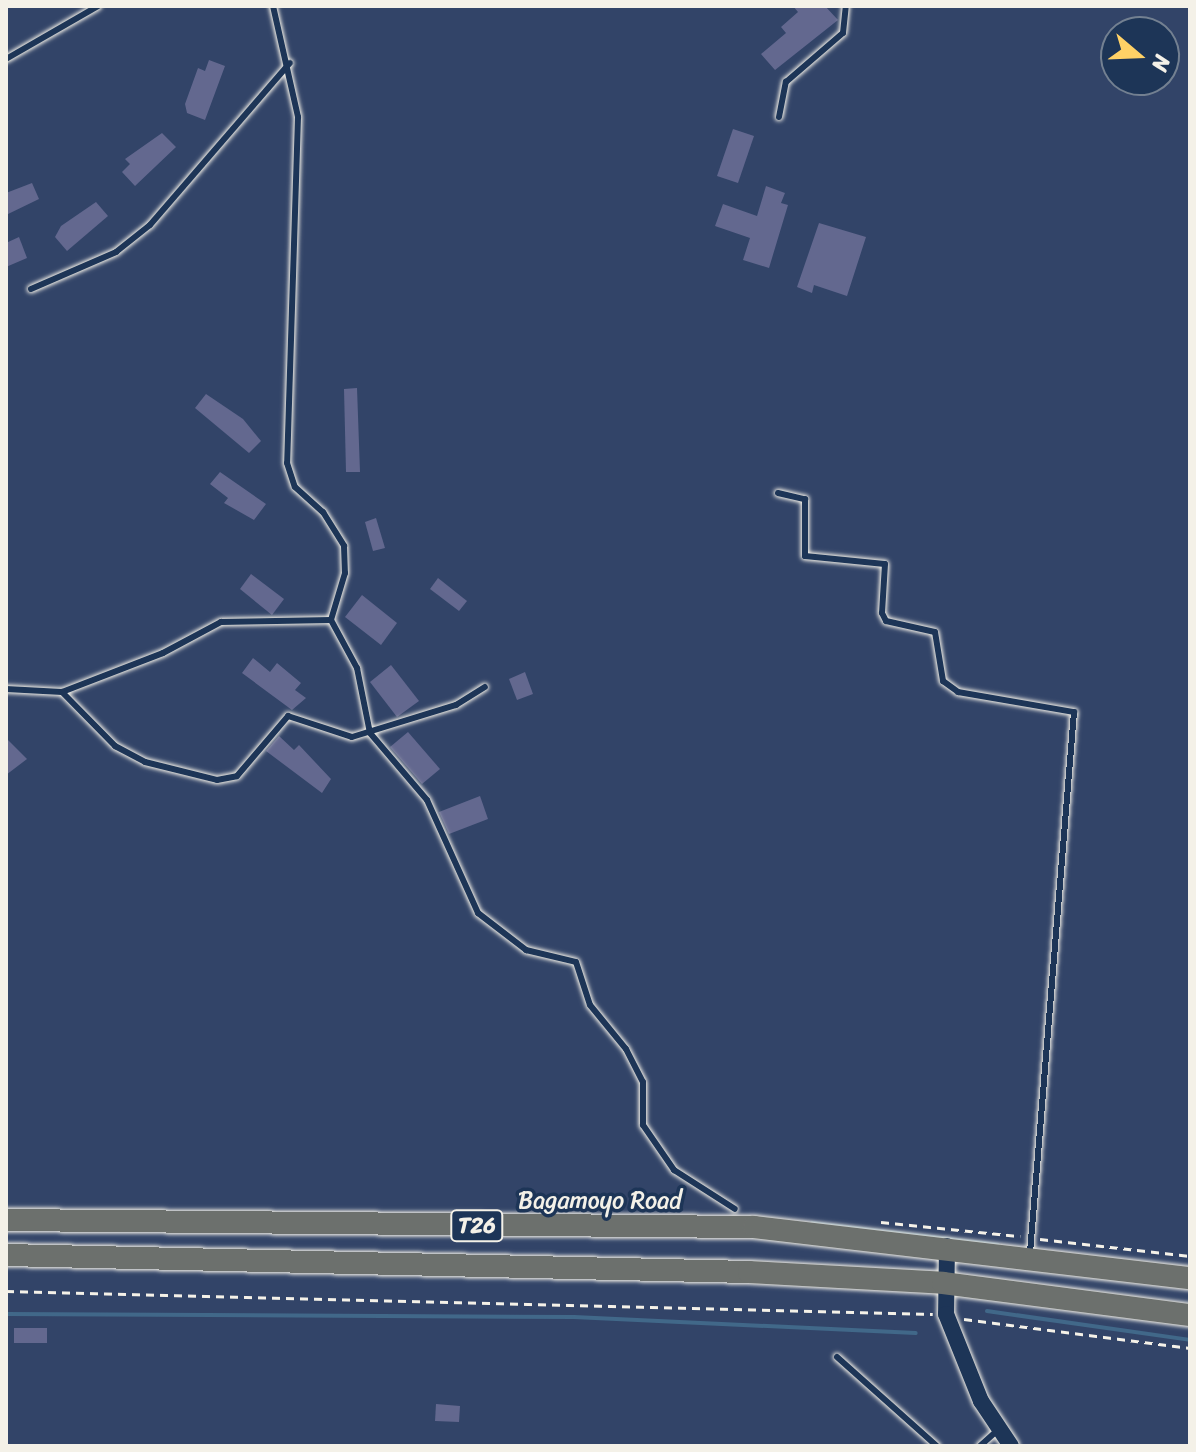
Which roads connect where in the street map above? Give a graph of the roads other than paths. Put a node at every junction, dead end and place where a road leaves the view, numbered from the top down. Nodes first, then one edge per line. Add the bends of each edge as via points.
1 (98, 6) edge
2 (273, 6) edge
3 (846, 6) edge
4 (6, 59) edge
5 (290, 63) junction
6 (779, 117) dead end
7 (31, 289) dead end
8 (778, 493) dead end
9 (331, 620) junction
10 (485, 687) dead end
11 (6, 689) edge
12 (62, 692) junction
13 (370, 733) junction
14 (735, 1209) dead end
15 (6, 1220) edge
16 (947, 1246) junction
17 (6, 1255) edge
18 (1030, 1257) junction
19 (1190, 1278) edge
20 (943, 1283) junction
21 (1190, 1315) edge
22 (837, 1357) dead end
23 (999, 1430) junction
24 (937, 1446) edge
25 (980, 1446) edge
26 (1011, 1446) edge

1 - 4 lane
2 - 5 lane
3 - 6 lane via 843,33 786,82
5 - 7 lane via 150,225 116,252
5 - 9 lane via 298,117 287,463 295,487 323,512 344,546 345,573
8 - 18 lane via 805,499 805,556 885,564 886,621 935,632 943,681 958,692 1074,712
9 - 12 lane via 221,622 163,653
9 - 13 lane via 357,668
10 - 13 lane via 456,705
11 - 12 lane
12 - 13 lane via 115,746 145,762 217,780 237,776 288,716 310,719 345,736
13 - 14 lane via 427,800 478,913 526,950 576,962 590,1005 626,1049 643,1082 643,1125 674,1170
15 - 16 highway, Bagamoyo Road / T26 via 754,1227
16 - 18 highway, Bagamoyo Road / T26
16 - 20 main road
17 - 20 highway, T26
18 - 19 highway, Bagamoyo Road / T26
20 - 21 highway, T26
20 - 23 main road via 946,1314
22 - 24 lane
23 - 25 lane
23 - 26 main road

